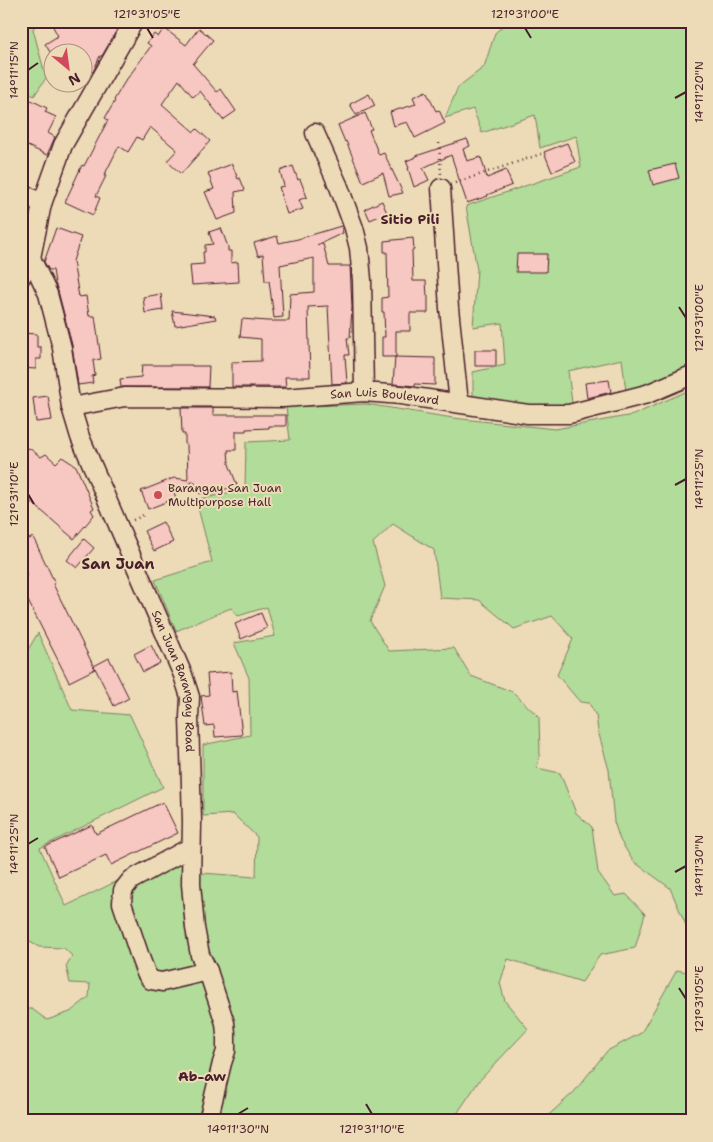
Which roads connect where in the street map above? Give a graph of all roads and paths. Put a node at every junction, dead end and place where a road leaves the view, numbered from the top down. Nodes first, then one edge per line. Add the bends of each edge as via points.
1 (134, 21) edge
2 (316, 133) dead end
3 (440, 143) dead end
4 (541, 154) dead end
5 (441, 188) junction
6 (21, 192) edge
7 (42, 204) junction
8 (30, 258) junction
9 (21, 277) edge
10 (692, 376) edge
11 (364, 392) junction
12 (458, 403) junction
13 (71, 406) junction
14 (191, 847) junction
15 (208, 971) junction
16 (208, 1121) edge

1 - 7 street via 63,145
2 - 11 street via 339,187 359,248
3 - 5 path
4 - 5 path
5 - 12 street
6 - 7 street
7 - 8 street
8 - 9 street
8 - 13 street, San Juan Barangay Road via 48,294 62,348
10 - 12 street, San Luis Boulevard via 647,394 569,414 528,414
11 - 12 street, San Luis Boulevard
11 - 13 street, San Luis Boulevard via 283,398 125,397
13 - 14 street, San Juan Barangay Road via 80,437 190,697
14 - 15 street, San Juan Barangay Road via 190,884 195,928 200,955
14 - 15 street via 130,880 123,890 122,903 151,980 162,982
15 - 16 street, San Juan Barangay Road via 226,1034 226,1051

